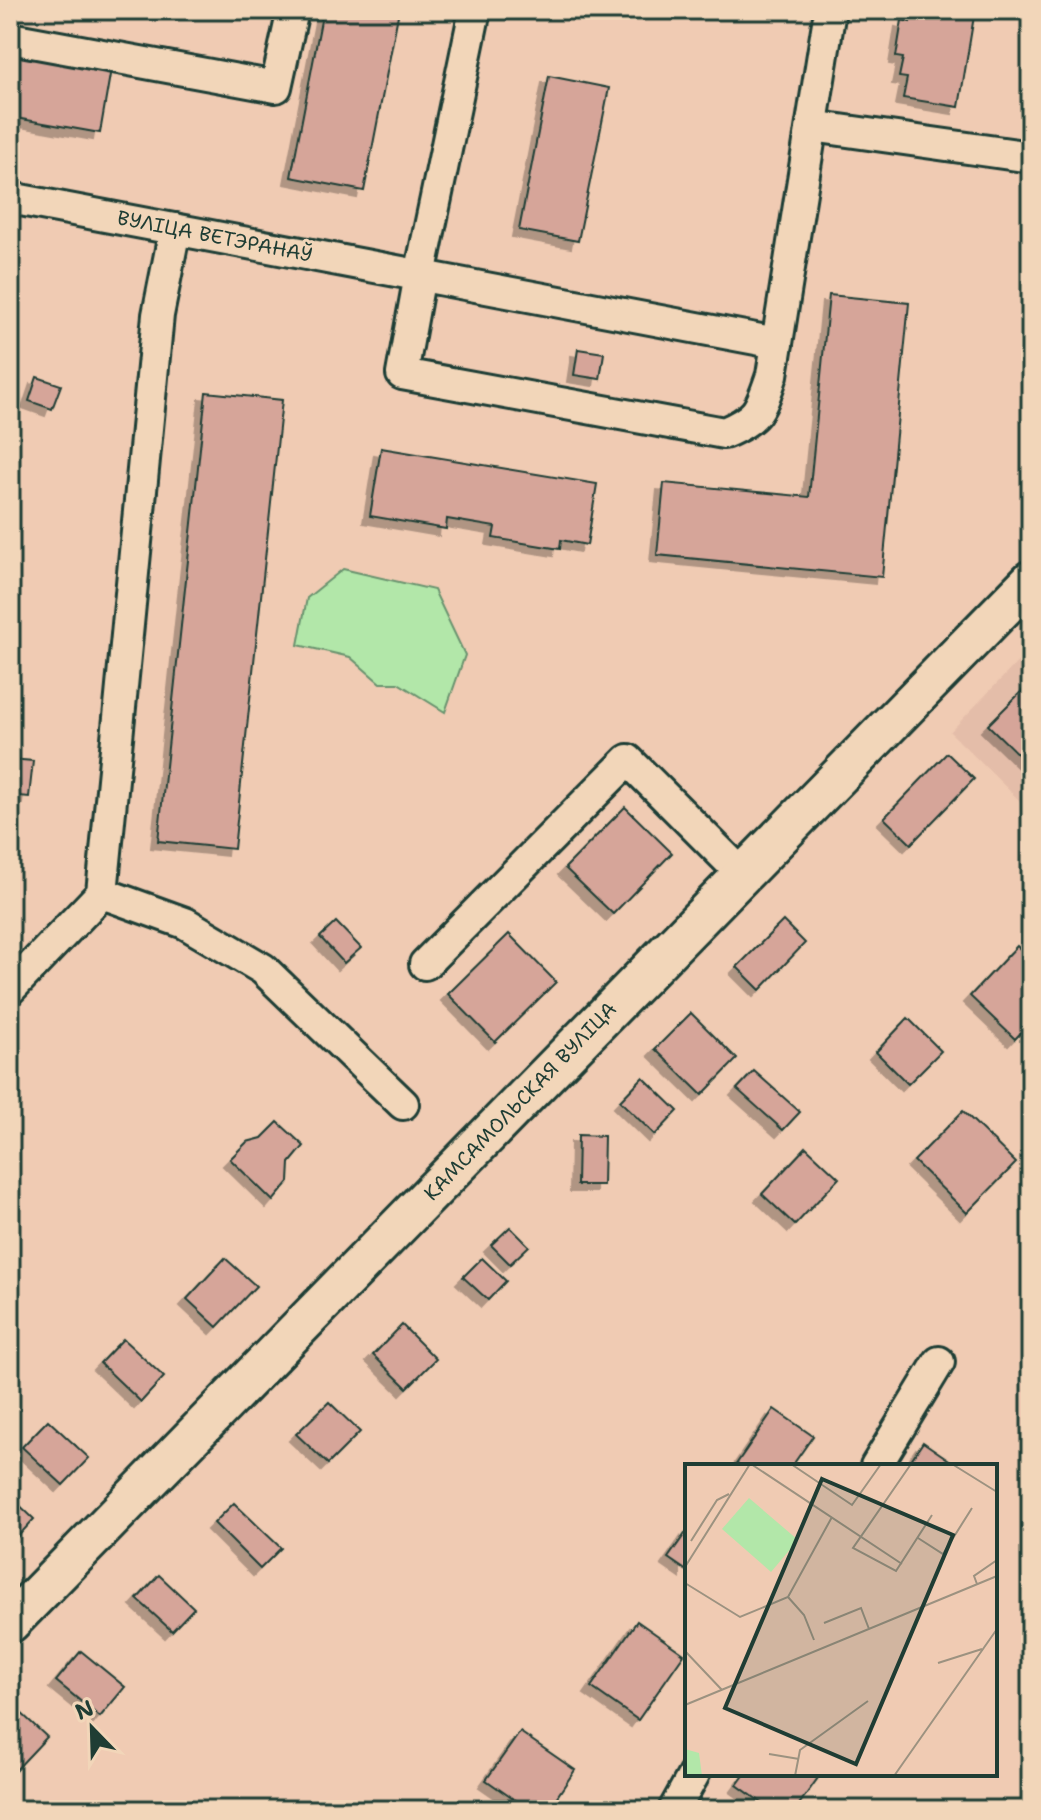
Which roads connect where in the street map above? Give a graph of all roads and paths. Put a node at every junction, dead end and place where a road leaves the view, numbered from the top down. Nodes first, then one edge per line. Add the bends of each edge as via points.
1 (293, 10) edge
2 (475, 10) edge
3 (830, 10) edge
4 (10, 38) edge
5 (812, 126) junction
6 (1031, 157) edge
7 (10, 198) edge
8 (175, 229) junction
9 (420, 275) junction
10 (777, 343) junction
11 (1030, 582) edge
12 (742, 874) junction
13 (102, 893) junction
14 (425, 964) dead end
15 (10, 989) edge
16 (403, 1104) dead end
17 (939, 1362) dead end
18 (877, 1464) edge
19 (10, 1623) edge
20 (693, 1776) edge
21 (674, 1810) edge

1 - 4 street via 276,87
2 - 9 street
3 - 5 street
5 - 6 street
5 - 10 street
7 - 8 street, ВУЛІЦА ВЕТЭРАНАЎ
8 - 9 street, ВУЛІЦА ВЕТЭРАНАЎ
8 - 13 street via 158,315
9 - 10 street, ВУЛІЦА ВЕТЭРАНАЎ
9 - 10 street via 402,374 724,433 760,409
11 - 12 main road, КАМСАМОЛЬСКАЯ ВУЛІЦА
12 - 14 street via 628,760
12 - 19 main road, КАМСАМОЛЬСКАЯ ВУЛІЦА
13 - 15 street
13 - 16 street via 185,923 263,969
17 - 18 street
20 - 21 street

